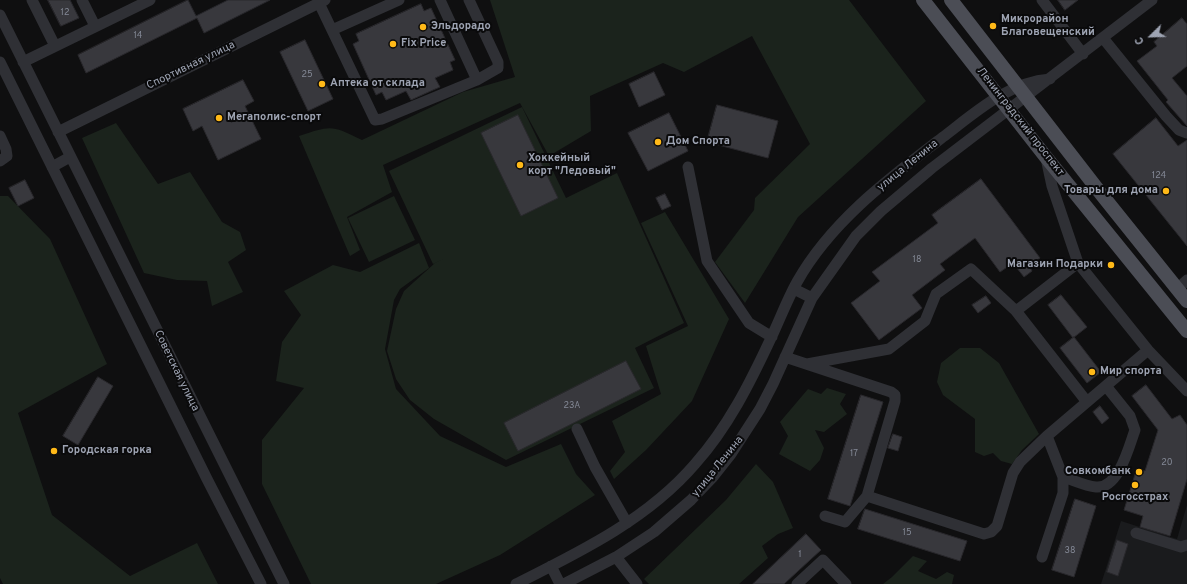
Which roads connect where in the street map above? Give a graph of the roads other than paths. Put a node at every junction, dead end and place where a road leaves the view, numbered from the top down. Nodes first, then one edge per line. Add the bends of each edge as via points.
1 (32, 0) edge
2 (82, 0) edge
3 (150, 0) edge
4 (399, 0) edge
5 (440, 0) edge
6 (469, 0) edge
7 (923, 0) edge
8 (951, 0) edge
9 (1042, 0) edge
10 (1152, 0) edge
11 (322, 1) edge
12 (0, 15) edge
13 (95, 26) junction
14 (332, 30) junction
15 (1103, 38) junction
16 (55, 46) junction
17 (1083, 54) junction
18 (0, 62) edge
19 (23, 62) junction
20 (4, 79) edge
21 (1050, 79) junction
22 (477, 80) junction
23 (1017, 86) junction
24 (999, 96) junction
25 (1026, 98) junction
26 (1010, 110) junction
27 (58, 132) junction
28 (1187, 133) edge
29 (0, 136) edge
30 (1045, 156) junction
31 (70, 158) junction
32 (0, 161) edge
33 (52, 167) junction
34 (688, 167) dead end
35 (1078, 263) junction
36 (1182, 284) edge
37 (794, 289) junction
38 (812, 298) junction
39 (1187, 300) edge
40 (1161, 301) junction
41 (1016, 311) junction
42 (1187, 331) edge
43 (772, 337) junction
44 (1148, 350) junction
45 (785, 357) junction
46 (805, 364) junction
47 (1106, 386) junction
48 (1187, 391) edge
49 (1087, 402) junction
50 (577, 429) dead end
51 (1047, 436) junction
52 (1063, 477) junction
53 (867, 496) junction
54 (825, 516) dead end
55 (627, 522) junction
56 (1136, 533) dead end
57 (1187, 545) edge
58 (616, 557) junction
59 (1042, 557) dead end
60 (551, 566) junction
61 (261, 584) edge
62 (284, 584) edge
63 (516, 584) edge
64 (560, 584) edge
65 (564, 584) edge
66 (637, 584) edge
67 (797, 584) edge
68 (846, 584) edge

1 - 16 street
2 - 13 street
3 - 13 street
4 - 14 street
5 - 22 street
6 - 22 street via 498,62 498,68
7 - 24 main road, Ленинградский проспект
8 - 23 main road, Ленинградский проспект
9 - 17 street
10 - 15 street, улица Ленина
11 - 14 street
11 - 27 street, Спортивная улица
12 - 19 street, Советская улица
13 - 16 street
14 - 22 street via 375,120
15 - 17 street, улица Ленина
15 - 28 street via 1166,116 1179,130
16 - 19 street
17 - 21 street, улица Ленина
18 - 20 street, Советская улица
19 - 27 street, Советская улица
20 - 33 street, Советская улица
21 - 23 street, улица Ленина
21 - 25 street, улица Ленина
23 - 24 street, улица Ленина
23 - 25 main road, Ленинградский проспект
24 - 26 main road, Ленинградский проспект
24 - 37 street, улица Ленина via 922,153 852,211 825,241
25 - 26 street, улица Ленина
25 - 36 main road, Ленинградский проспект
26 - 30 main road, Ленинградский проспект
26 - 38 street, улица Ленина via 932,168 881,211 856,236
27 - 31 street, Советская улица
29 - 32 street via 7,156
30 - 35 street via 1052,186
30 - 40 main road, Ленинградский проспект
31 - 33 street
31 - 62 street, Советская улица
33 - 61 street, Советская улица
34 - 43 street via 707,262 749,323
35 - 41 street
35 - 44 street
36 - 39 main road, Ленинградский проспект
36 - 40 main road
37 - 38 street
37 - 43 street, улица Ленина
38 - 45 street, улица Ленина
40 - 42 main road, Ленинградский проспект
41 - 46 street via 970,269 936,294 925,321 889,349
41 - 49 street
43 - 55 street, улица Ленина via 742,398 707,450 674,486
44 - 47 street
44 - 48 street
45 - 46 street
45 - 58 street, улица Ленина via 749,428 712,478 672,518
46 - 53 street via 895,395
47 - 49 street
47 - 52 street via 1130,416 1135,430 1120,471 1114,479 1096,488
49 - 51 street
50 - 55 street
51 - 52 street
51 - 53 street via 1020,462 1013,473 997,526 991,532 984,534
52 - 59 street via 1063,493
53 - 54 street via 844,522
55 - 60 street, улица Ленина
56 - 57 street via 1181,547
58 - 65 street, улица Ленина
58 - 66 street
60 - 63 street, улица Ленина
60 - 64 street
67 - 68 street via 823,560

